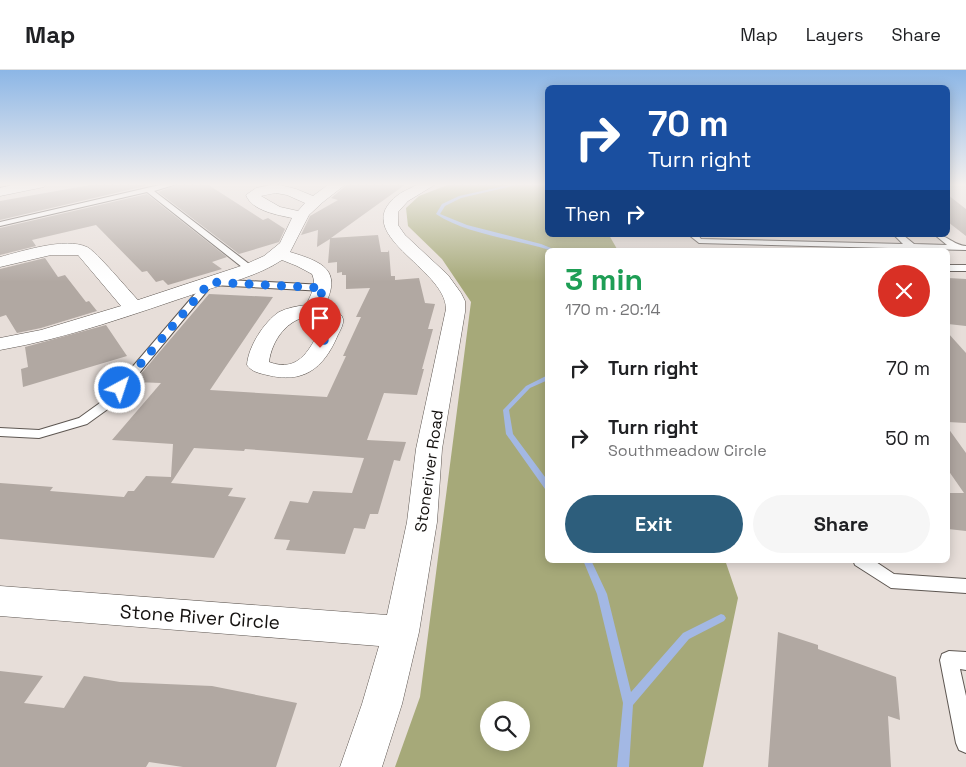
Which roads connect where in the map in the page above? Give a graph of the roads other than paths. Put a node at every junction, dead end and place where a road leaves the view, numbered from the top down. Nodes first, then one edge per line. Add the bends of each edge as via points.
1 (301, 216) edge
2 (33, 217) edge
3 (183, 217) edge
4 (391, 217) edge
5 (0, 224) edge
6 (696, 237) edge
7 (900, 237) edge
8 (942, 237) edge
9 (737, 239) edge
10 (912, 247) junction
11 (955, 247) junction
12 (966, 248) edge
13 (280, 254) junction
14 (0, 262) edge
15 (950, 268) edge
16 (966, 268) edge
17 (250, 269) junction
18 (210, 282) junction
19 (324, 288) junction
20 (134, 308) junction
21 (313, 310) dead end
22 (0, 344) edge
23 (0, 432) edge
24 (864, 563) edge
25 (966, 586) edge
26 (0, 601) edge
27 (401, 632) junction
28 (966, 662) edge
29 (966, 743) edge
30 (361, 767) edge

1 - 13 street via 293,236
2 - 5 lane
3 - 17 lane
4 - 27 street, Stoneriver Road via 392,230 398,240 444,281 456,302 429,449 422,522
6 - 9 lane via 699,241
7 - 10 lane
8 - 11 lane
9 - 10 lane
10 - 11 lane
11 - 12 lane
13 - 17 street
13 - 19 street via 319,270
14 - 20 street via 44,251 83,251
15 - 16 lane
17 - 18 street
18 - 19 lane
18 - 20 street
18 - 23 lane via 108,403 83,421 39,434
19 - 21 street
20 - 22 street via 44,336
24 - 25 lane via 891,581
26 - 27 street, Stone River Circle
27 - 30 street, Stoneriver Road
28 - 29 lane via 949,660

